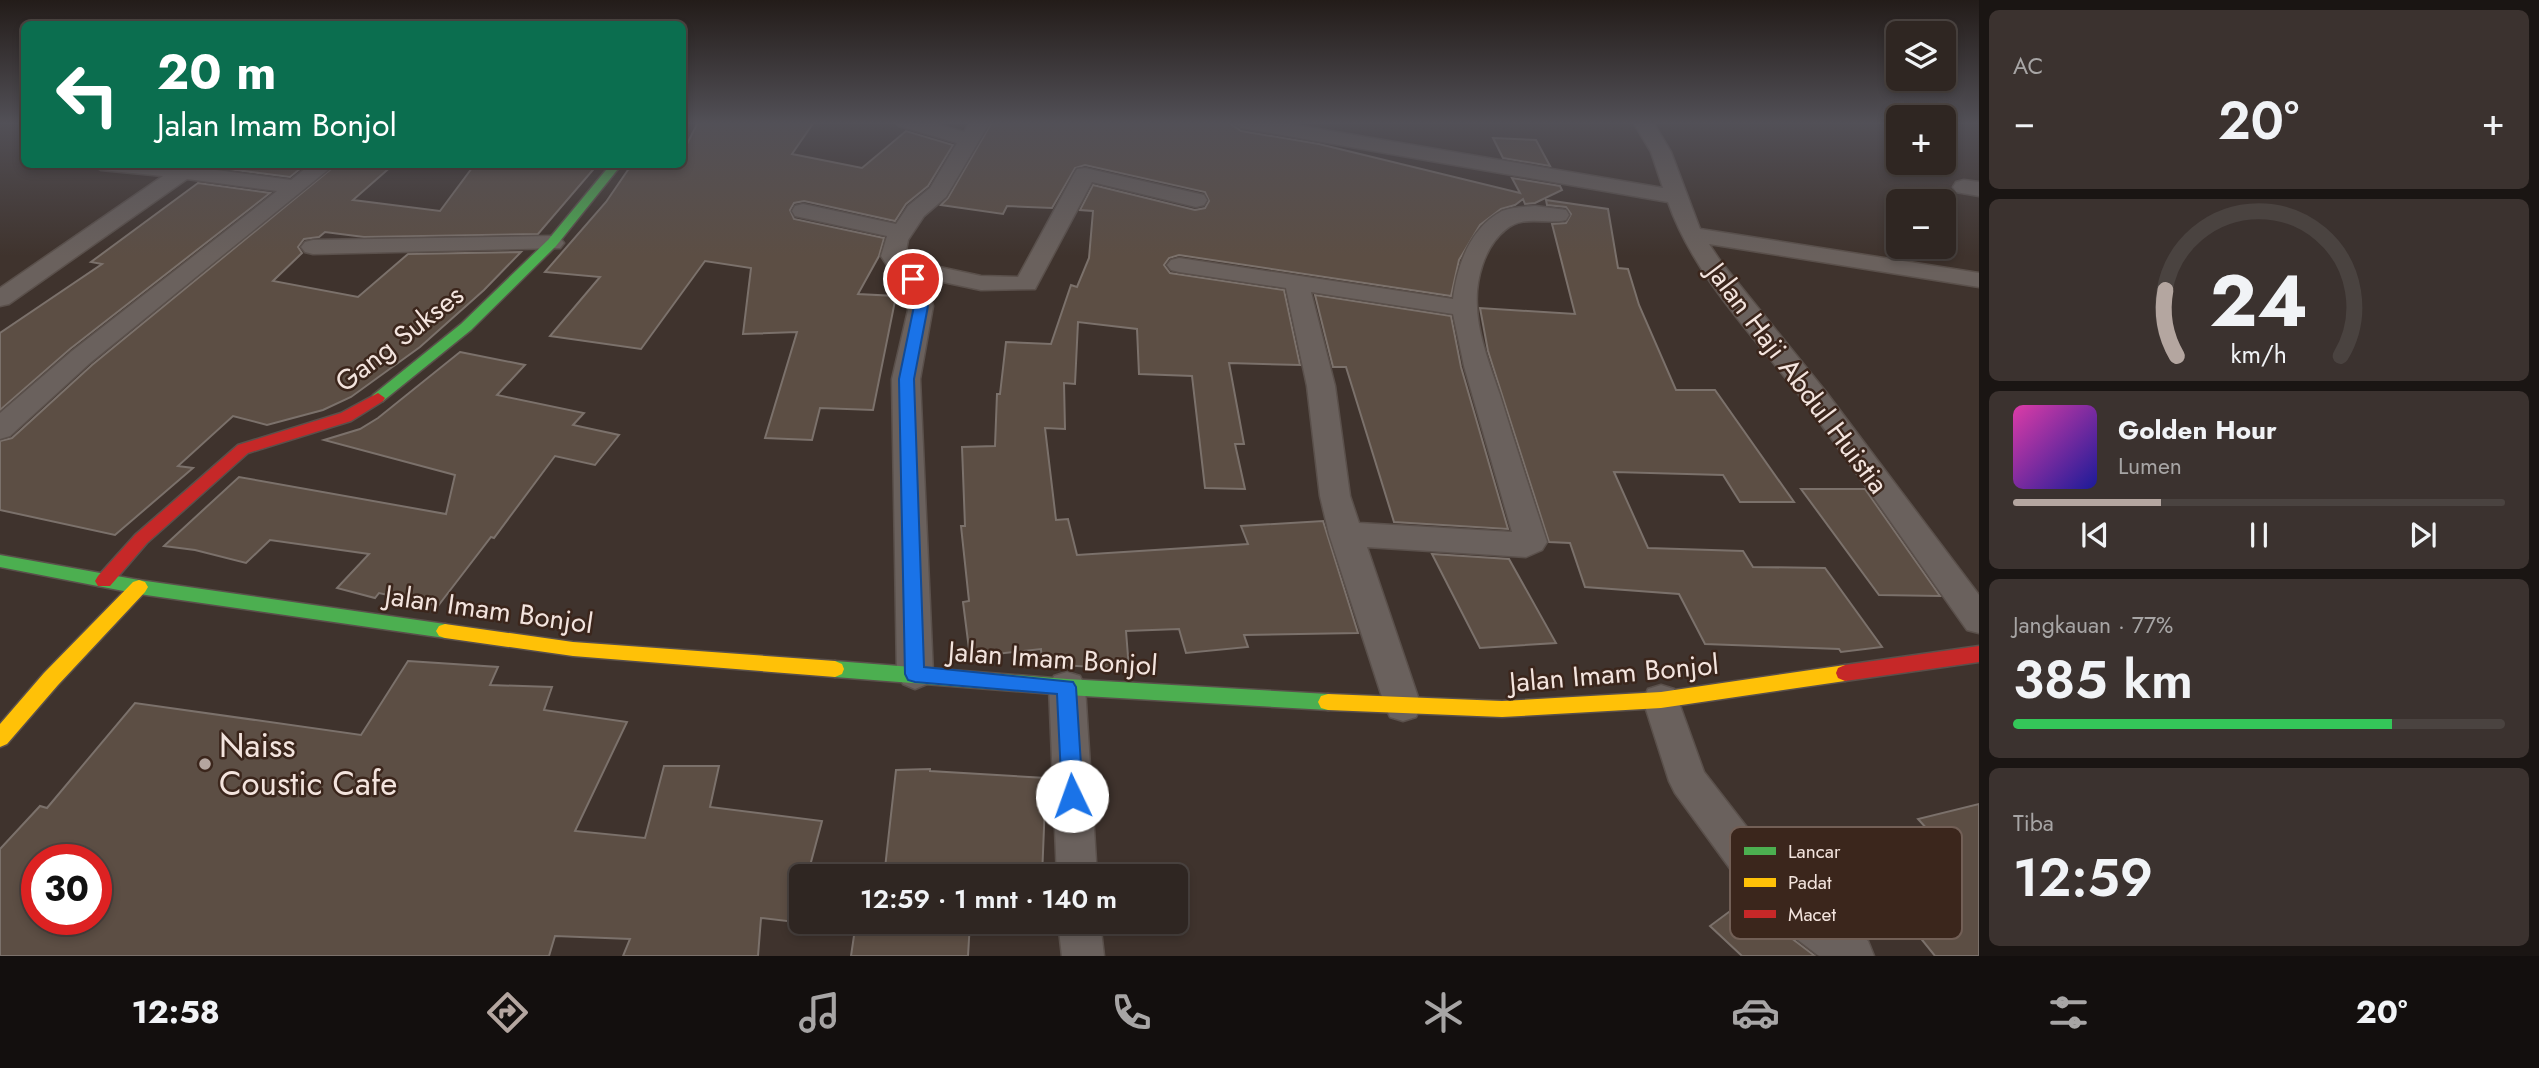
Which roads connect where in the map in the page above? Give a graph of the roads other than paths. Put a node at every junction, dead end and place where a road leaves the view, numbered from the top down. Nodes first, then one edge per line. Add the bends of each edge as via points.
1 (953, 167) edge
2 (1502, 167) edge
3 (1667, 167) edge
4 (142, 168) edge
5 (320, 168) edge
6 (614, 168) edge
7 (183, 172) junction
8 (296, 187) junction
9 (1679, 197) junction
10 (1196, 200) dead end
11 (803, 211) dead end
12 (1558, 215) dead end
13 (901, 232) junction
14 (1691, 234) junction
15 (552, 243) junction
16 (313, 247) dead end
17 (898, 265) junction
18 (1179, 265) dead end
19 (1979, 280) edge
20 (1297, 284) junction
21 (0, 299) edge
22 (1464, 308) junction
23 (0, 429) edge
24 (1345, 534) junction
25 (0, 561) edge
26 (104, 581) junction
27 (139, 587) junction
28 (1979, 620) edge
29 (1979, 654) edge
30 (915, 674) junction
31 (1067, 687) junction
32 (1661, 700) junction
33 (1402, 706) junction
34 (0, 738) edge
35 (1730, 837) edge
36 (1076, 864) edge
37 (1080, 934) edge
38 (1831, 939) edge
39 (1083, 956) edge
40 (1853, 956) edge

1 - 13 street via 938,192
2 - 9 street
3 - 9 street, Jalan Haji Abdul Huistia
4 - 7 street
5 - 8 street
6 - 15 main road, Gang Sukses
7 - 8 street
7 - 21 street
8 - 23 street via 81,357
9 - 14 street, Jalan Haji Abdul Huistia
10 - 17 street via 1085,174 1026,284 981,283
11 - 13 street
12 - 22 street via 1512,215 1495,226 1475,253
13 - 17 street via 893,256
14 - 19 street
14 - 28 street, Jalan Haji Abdul Huistia
15 - 16 street, Gang Sukses
15 - 26 main road, Gang Sukses via 466,327 364,408 324,426 243,449 141,539
17 - 30 street via 913,279 921,306 906,379
18 - 20 street
20 - 22 street
20 - 24 street via 1321,386 1335,496
22 - 24 street via 1531,542
24 - 33 street
25 - 26 main road, Jalan Imam Bonjol
26 - 27 main road, Jalan Imam Bonjol
27 - 30 main road, Jalan Imam Bonjol via 573,649
27 - 34 main road
29 - 32 main road, Jalan Imam Bonjol
30 - 31 main road, Jalan Imam Bonjol
31 - 33 main road, Jalan Imam Bonjol
31 - 36 street
32 - 33 main road, Jalan Imam Bonjol via 1502,709
32 - 35 street via 1688,781
37 - 39 street
38 - 40 street

